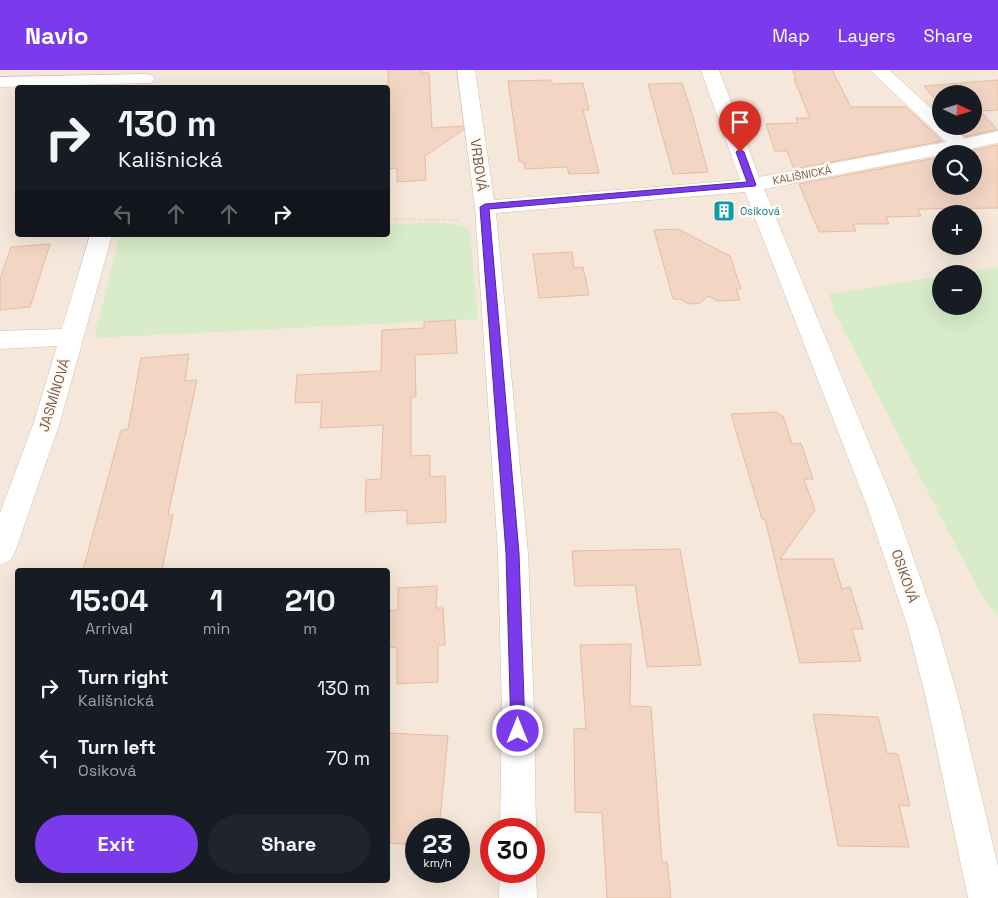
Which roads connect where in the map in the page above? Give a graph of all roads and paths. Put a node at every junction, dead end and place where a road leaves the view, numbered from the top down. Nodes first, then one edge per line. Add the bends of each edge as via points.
1 (466, 70) edge
2 (710, 70) edge
3 (879, 70) edge
4 (146, 79) edge
5 (0, 82) edge
6 (998, 137) edge
7 (961, 144) junction
8 (752, 185) junction
9 (485, 207) junction
10 (390, 219) edge
11 (100, 237) edge
12 (72, 337) junction
13 (0, 340) edge
14 (0, 552) edge
15 (518, 818) edge
16 (518, 883) edge
17 (518, 898) edge
18 (987, 898) edge

1 - 9 street, VRBOVÁ
2 - 8 street, OSIKOVÁ
3 - 7 street
4 - 5 street
6 - 7 street, KALIŠNICKÁ
7 - 8 street, KALIŠNICKÁ
8 - 9 street, KALIŠNICKÁ
8 - 18 street, OSIKOVÁ via 881,506 923,628
9 - 10 path via 469,218 448,221
9 - 15 street, VRBOVÁ via 512,553
11 - 12 street, JASMÍNOVÁ
12 - 13 street
12 - 14 street, JASMÍNOVÁ via 47,422
16 - 17 street

